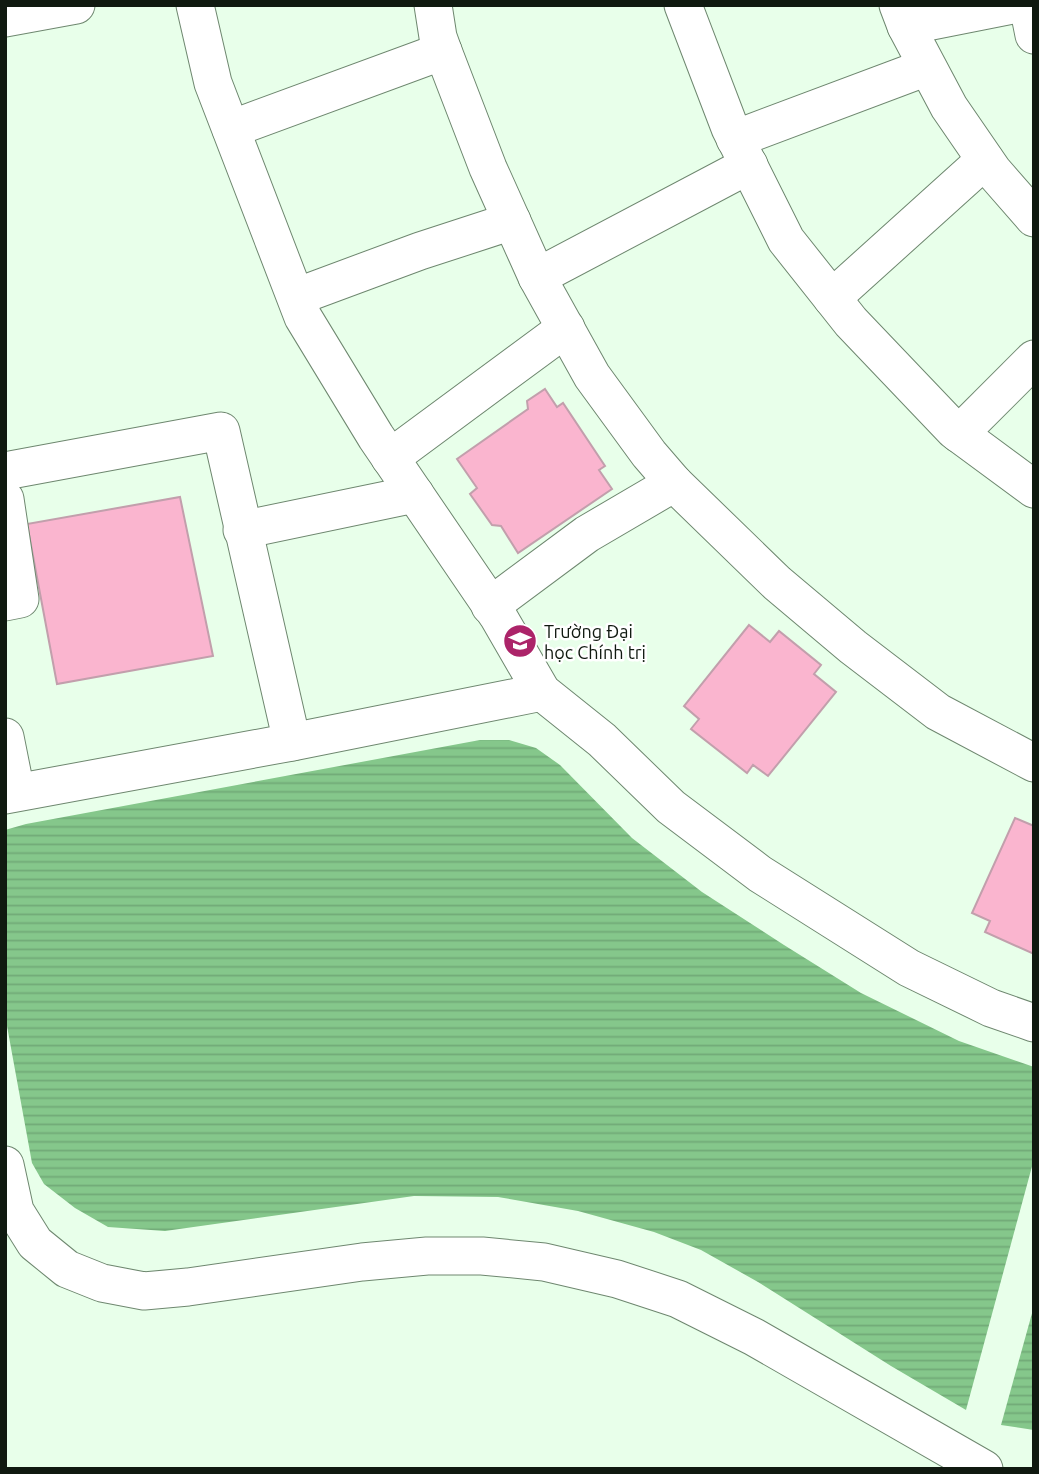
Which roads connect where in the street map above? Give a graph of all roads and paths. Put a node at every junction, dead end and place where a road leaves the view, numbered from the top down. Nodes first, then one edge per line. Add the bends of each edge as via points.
1 (76, 5) edge
2 (195, 5) edge
3 (433, 5) edge
4 (683, 5) edge
5 (1012, 5) edge
6 (1028, 5) edge
7 (902, 15) edge
8 (5, 18) edge
9 (1034, 35) edge
10 (443, 51) junction
11 (927, 67) junction
12 (231, 129) junction
13 (742, 152) junction
14 (985, 160) junction
15 (1034, 218) edge
16 (512, 221) junction
17 (537, 277) junction
18 (296, 297) junction
19 (832, 298) junction
20 (566, 328) junction
21 (1034, 359) edge
22 (959, 434) junction
23 (390, 458) junction
24 (5, 471) edge
25 (674, 483) junction
26 (1034, 489) edge
27 (415, 494) junction
28 (5, 499) edge
29 (243, 530) junction
30 (5, 602) edge
31 (490, 606) junction
32 (541, 692) junction
33 (5, 737) edge
34 (292, 742) junction
35 (1034, 763) edge
36 (11, 794) edge
37 (1034, 1023) edge
38 (6, 1172) edge
39 (984, 1469) edge

1 - 8 lane
2 - 12 lane via 214,83
3 - 10 lane
4 - 13 lane
5 - 7 lane
6 - 9 lane
7 - 11 lane
10 - 12 lane
10 - 16 lane
11 - 13 lane
11 - 14 lane
12 - 18 lane
13 - 17 lane
13 - 19 lane via 786,240
14 - 15 lane
14 - 19 lane
16 - 17 lane
16 - 18 lane
17 - 20 lane
18 - 23 lane via 303,317
19 - 22 lane
20 - 23 lane
20 - 25 lane via 592,376
21 - 22 lane
22 - 26 lane
23 - 27 lane
24 - 29 lane via 221,431
25 - 31 lane via 587,534
25 - 35 lane via 777,583 853,648 938,712
27 - 29 lane
27 - 31 lane
28 - 30 lane via 20,599
29 - 34 lane
31 - 32 lane
32 - 34 lane
32 - 37 lane via 602,740 671,807 760,874 909,968
33 - 36 lane
34 - 36 lane
38 - 39 lane via 15,1211 35,1243 67,1269 102,1283 144,1291 427,1256 544,1262 678,1299 754,1337

